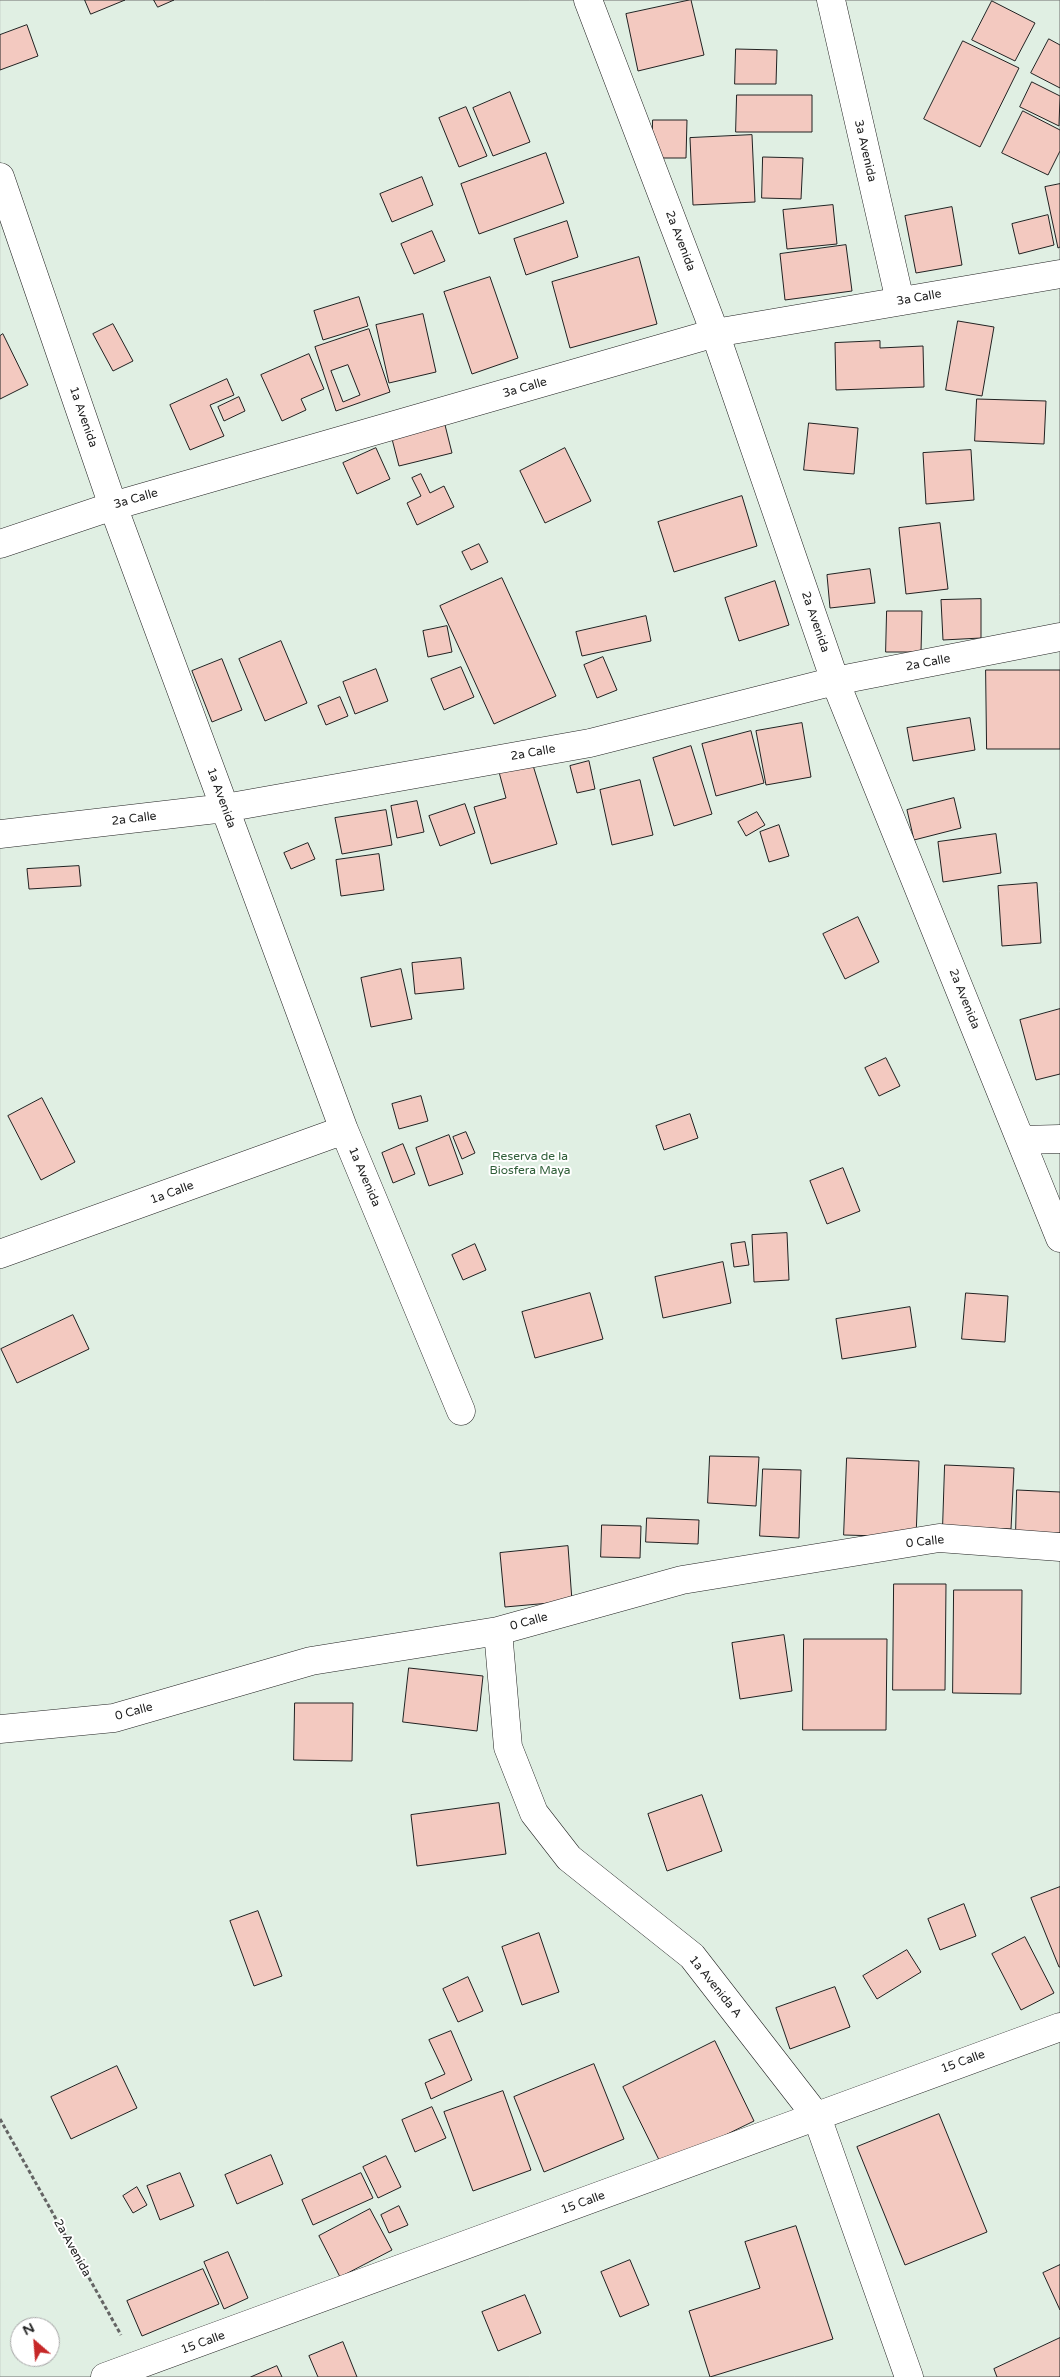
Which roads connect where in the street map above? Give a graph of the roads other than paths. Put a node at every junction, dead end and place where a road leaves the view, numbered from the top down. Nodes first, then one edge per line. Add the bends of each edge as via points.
1 (588, 0) edge
2 (831, 0) edge
3 (0, 177) edge
4 (1060, 274) edge
5 (900, 301) junction
6 (715, 333) junction
7 (113, 506) junction
8 (0, 544) edge
9 (1060, 637) edge
10 (835, 681) junction
11 (226, 808) junction
12 (0, 834) edge
13 (344, 1130) junction
14 (1060, 1139) edge
15 (1021, 1140) junction
16 (1060, 1238) edge
17 (0, 1254) edge
18 (461, 1411) dead end
19 (1060, 1546) edge
20 (498, 1631) junction
21 (0, 1730) edge
22 (1060, 2026) edge
23 (816, 2117) junction
24 (140, 2372) edge
25 (105, 2377) edge
26 (909, 2377) edge

1 - 6 street, 2a Avenida
2 - 5 street, 3a Avenida
3 - 7 street, 1a Avenida
4 - 5 street, 3a Calle
5 - 6 street, 3a Calle
6 - 7 street, 3a Calle
6 - 10 street, 2a Avenida
7 - 8 street, 3a Calle
7 - 11 street, 1a Avenida
9 - 10 street, 2a Calle
10 - 11 street, 2a Calle via 590,743
10 - 15 street, 2a Avenida
11 - 12 street, 2a Calle
11 - 13 street, 1a Avenida
13 - 17 street, 1a Calle
13 - 18 street, 1a Avenida
14 - 15 street
15 - 16 street, 2a Avenida
19 - 20 street, 0 Calle via 939,1538 682,1580
20 - 21 street, 0 Calle via 311,1661 114,1718
20 - 23 street, 1a Avenida A via 508,1747 534,1813 569,1858 692,1956
22 - 23 street, 15 Calle
23 - 24 street, 15 Calle
23 - 26 street, 1a Avenida A
24 - 25 street, 15 Calle

